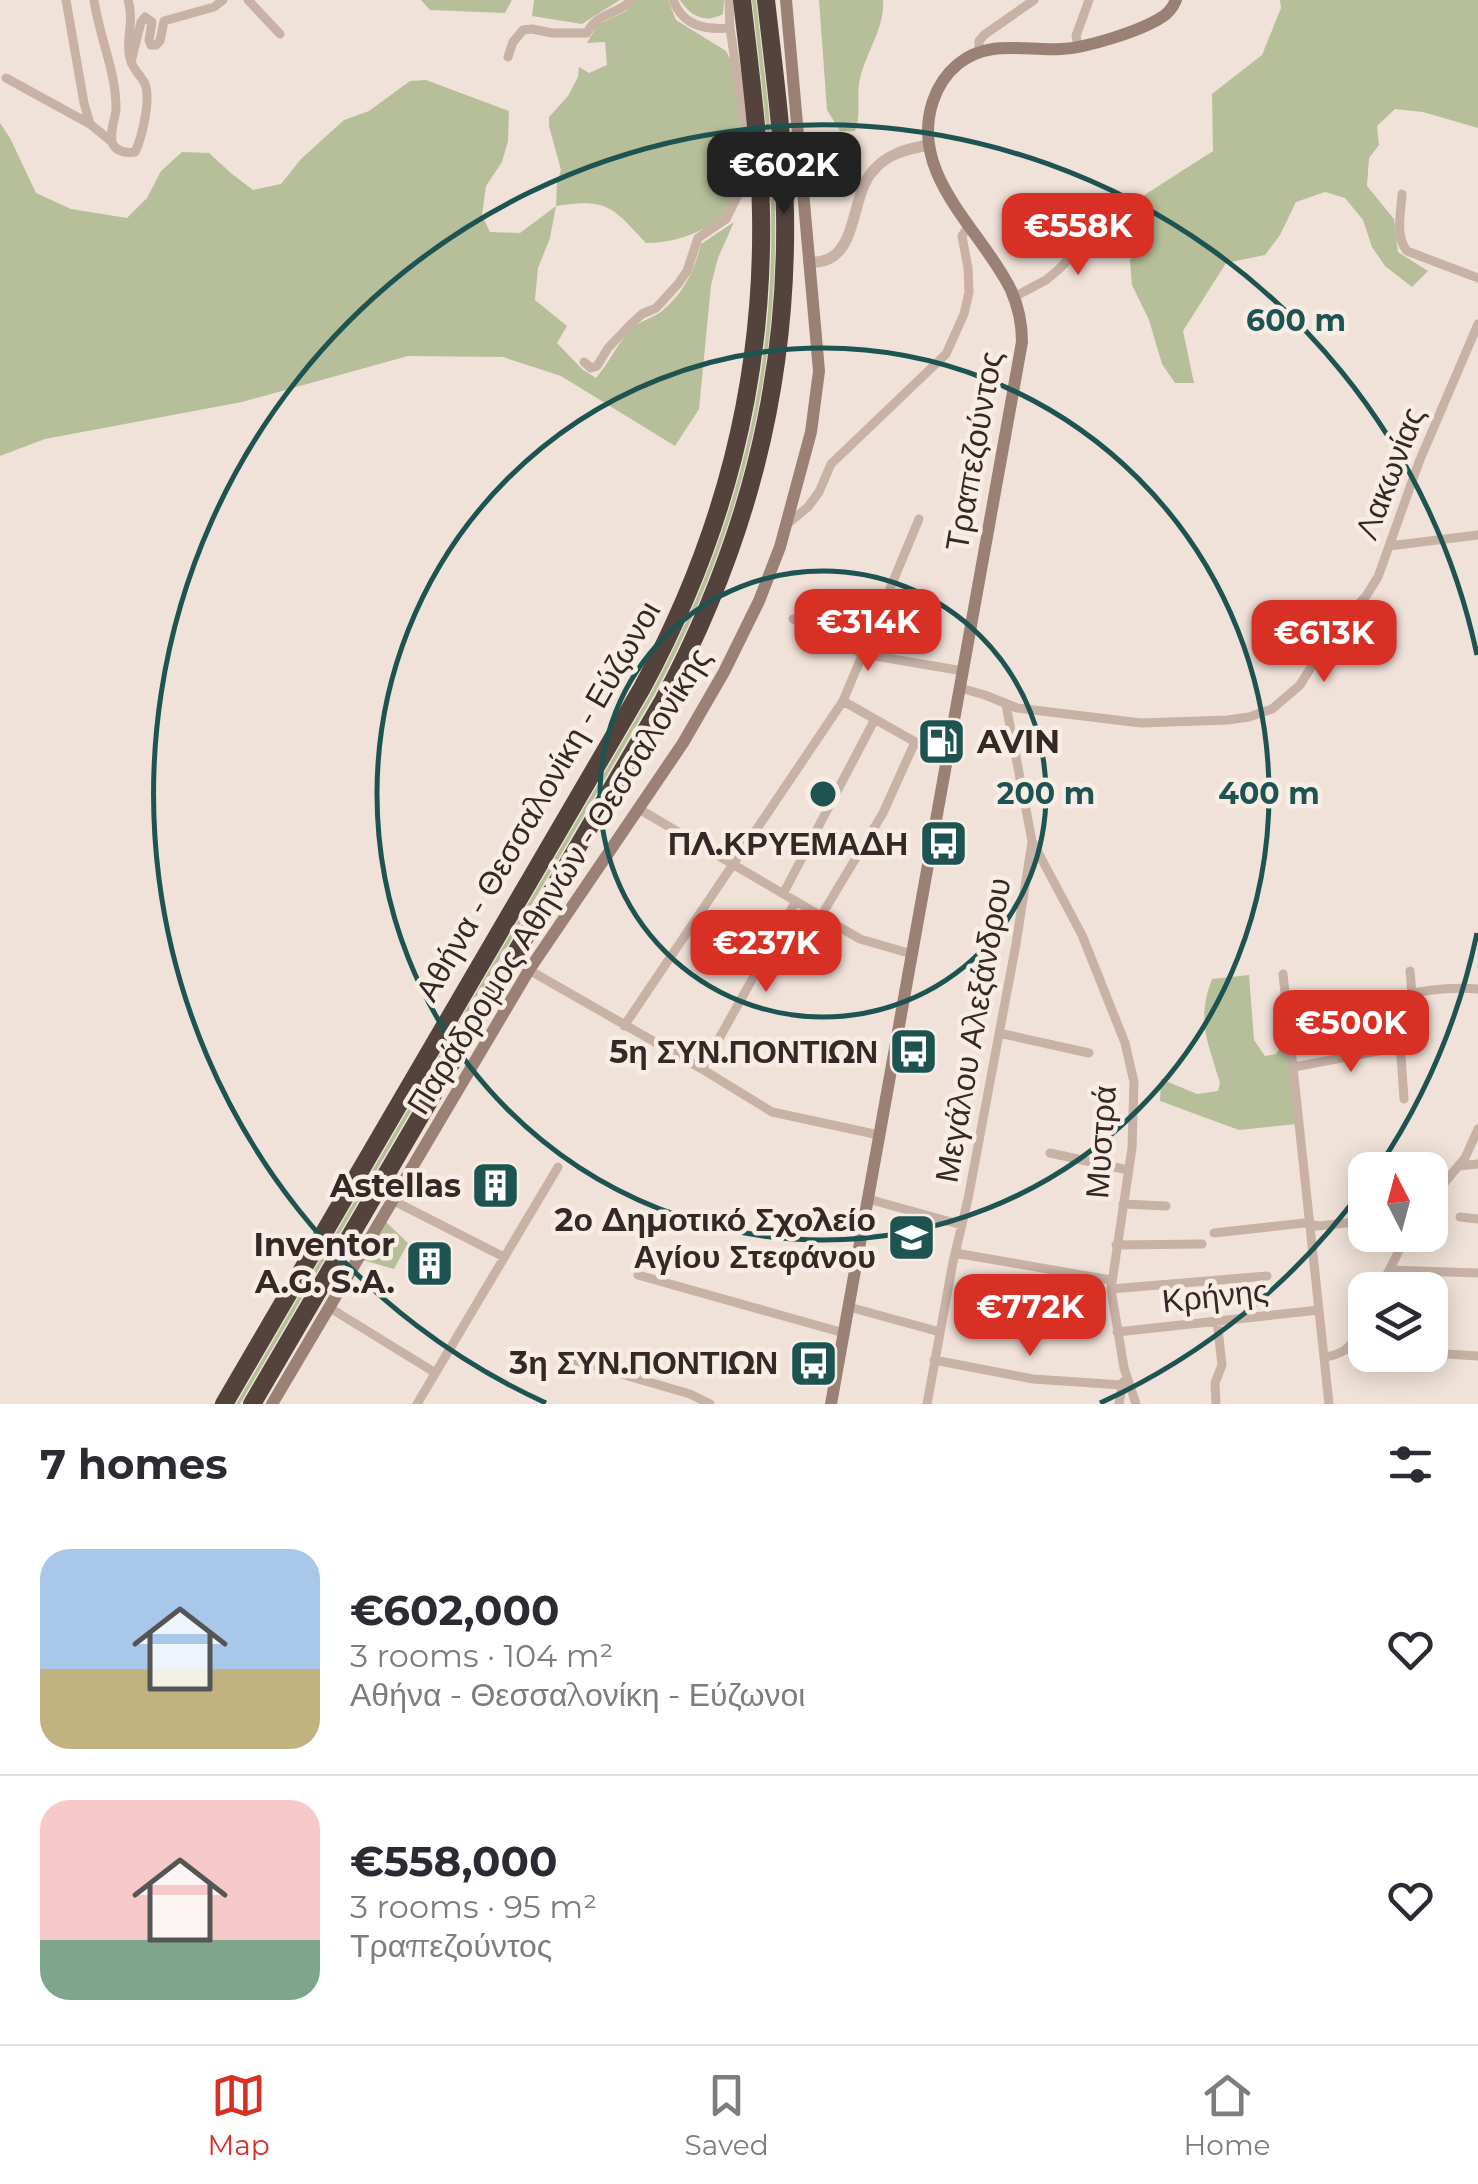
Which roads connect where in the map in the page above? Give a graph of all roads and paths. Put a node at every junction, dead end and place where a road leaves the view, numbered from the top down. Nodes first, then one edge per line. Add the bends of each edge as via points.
1 (66, 0) edge
2 (94, 0) edge
3 (128, 0) edge
4 (224, 0) edge
5 (248, 0) edge
6 (632, 0) edge
7 (673, 0) edge
8 (729, 0) edge
9 (742, 0) edge
10 (766, 0) edge
11 (786, 0) edge
12 (1034, 0) edge
13 (1089, 0) edge
14 (1176, 0) edge
15 (730, 28) junction
16 (280, 34) dead end
17 (1078, 47) junction
18 (979, 51) junction
19 (508, 57) dead end
20 (131, 62) junction
21 (6, 78) dead end
22 (90, 124) junction
23 (112, 142) junction
24 (928, 145) junction
25 (1402, 194) dead end
26 (1110, 217) dead end
27 (969, 225) junction
28 (809, 263) junction
29 (1478, 278) edge
30 (1014, 298) junction
31 (1478, 324) edge
32 (584, 362) dead end
33 (919, 520) dead end
34 (786, 525) junction
35 (1478, 535) edge
36 (1390, 546) junction
37 (793, 619) dead end
38 (863, 654) junction
39 (963, 670) junction
40 (960, 688) junction
41 (843, 701) junction
42 (1006, 705) junction
43 (875, 720) junction
44 (916, 742) junction
45 (947, 760) junction
46 (639, 808) junction
47 (1032, 841) junction
48 (733, 864) junction
49 (783, 894) junction
50 (796, 901) junction
51 (821, 916) junction
52 (912, 954) junction
53 (529, 970) junction
54 (1410, 971) dead end
55 (1283, 974) dead end
56 (1478, 989) edge
57 (1412, 994) junction
58 (624, 1026) junction
59 (999, 1033) junction
60 (1399, 1047) junction
61 (1089, 1053) dead end
62 (1294, 1067) junction
63 (702, 1069) junction
64 (1404, 1099) dead end
65 (1478, 1129) edge
66 (880, 1135) junction
67 (1050, 1153) dead end
68 (1478, 1164) edge
69 (1459, 1166) junction
70 (558, 1168) dead end
71 (1128, 1170) junction
72 (1448, 1179) edge
73 (868, 1198) junction
74 (394, 1201) junction
75 (1123, 1204) junction
76 (1166, 1206) dead end
77 (1460, 1217) dead end
78 (1478, 1219) edge
79 (1348, 1222) edge
80 (1310, 1224) junction
81 (962, 1225) junction
82 (1214, 1232) dead end
83 (1202, 1244) dead end
84 (1116, 1245) junction
85 (1398, 1252) edge
86 (955, 1253) junction
87 (504, 1257) junction
88 (1389, 1270) joint
89 (1478, 1273) edge
90 (638, 1275) dead end
91 (1267, 1276) dead end
92 (1111, 1284) junction
93 (330, 1308) junction
94 (849, 1308) junction
95 (1319, 1310) junction
96 (1217, 1320) junction
97 (940, 1332) junction
98 (1117, 1332) junction
99 (844, 1333) junction
100 (1348, 1350) edge
101 (1448, 1354) edge
102 (1478, 1356) edge
103 (1325, 1357) junction
104 (573, 1360) dead end
105 (934, 1360) junction
106 (1124, 1368) junction
107 (434, 1372) junction
108 (1122, 1385) junction
109 (224, 1404) edge
110 (252, 1404) edge
111 (272, 1404) edge
112 (417, 1404) edge
113 (710, 1404) edge
114 (831, 1404) edge
115 (926, 1404) edge
116 (1119, 1404) edge
117 (1136, 1404) edge
118 (1216, 1404) edge
119 (1330, 1404) edge

1 - 22 street
2 - 23 street via 116,108
3 - 20 street
4 - 20 street via 164,21 156,46 149,40 152,22 144,16
5 - 16 street
6 - 19 street via 586,34 523,30
7 - 15 street via 700,28
8 - 15 street
9 - 109 highway, Αθήνα - Θεσσαλονίκη - Εύζωνοι via 758,150 759,297 746,404 706,547 642,688
10 - 110 highway, Αθήνα - Θεσσαλονίκη - Εύζωνοι via 786,213 781,327 764,436 729,556 662,701
11 - 28 main road, Παράδρομος Αθηνών - Θεσσαλονίκης
12 - 18 street via 984,35
13 - 17 street
14 - 17 main road via 1148,24
15 - 32 street via 747,157 734,206 698,238 686,272 656,308 630,325 597,366
17 - 18 main road
18 - 24 main road via 942,81 927,124
20 - 23 street via 147,97 140,142 129,154
21 - 22 street
22 - 23 street
24 - 27 main road, Τραπεζούντος via 939,178
24 - 28 street via 894,154 872,170 841,248
25 - 29 street via 1402,246
26 - 30 street via 1058,270
27 - 30 main road, Τραπεζούντος
27 - 34 street via 962,236 968,299 946,354 831,464 808,508
28 - 34 main road, Παράδρομος Αθηνών - Θεσσαλονίκης via 818,386
30 - 39 main road, Τραπεζούντος via 1020,354
31 - 36 street, Λακωνίας
33 - 38 street
34 - 46 main road, Παράδρομος Αθηνών - Θεσσαλονίκης via 724,672
35 - 36 street
36 - 42 street, Λακωνίας via 1366,596 1335,629 1300,685 1264,713 1141,724
37 - 38 street
38 - 39 street
38 - 41 street
39 - 40 main road, Τραπεζούντος
40 - 42 street, Λακωνίας
40 - 45 main road, Τραπεζούντος
41 - 43 street
41 - 48 street
42 - 47 street
43 - 44 street
43 - 49 street
44 - 45 street
44 - 51 street via 883,813
45 - 52 main road, Τραπεζούντος
46 - 48 street
46 - 53 main road, Παράδρομος Αθηνών - Θεσσαλονίκης
47 - 59 street, Μεγάλου Αλεξάνδρου
47 - 71 street, Μυστρά via 1082,935 1125,1044 1134,1096
48 - 49 street
48 - 58 street
49 - 50 street
50 - 51 street
50 - 63 street
51 - 52 street via 860,939
52 - 66 main road, Τραπεζούντος
53 - 58 street
53 - 74 main road, Παράδρομος Αθηνών - Θεσσαλονίκης
54 - 57 street
55 - 62 street
56 - 57 street
57 - 60 street via 1397,1000
58 - 63 street
59 - 61 street
59 - 81 street, Μεγάλου Αλεξάνδρου
60 - 62 street
60 - 64 street
62 - 80 street
63 - 66 street via 772,1112
65 - 69 street
66 - 73 main road, Τραπεζούντος
67 - 71 street
68 - 69 street
69 - 72 street
70 - 87 street
71 - 75 street, Μυστρά
73 - 81 street
73 - 94 main road, Τραπεζούντος
74 - 87 street
74 - 93 main road, Παράδρομος Αθηνών - Θεσσαλονίκης
75 - 76 street
75 - 84 street, Μυστρά
77 - 78 street
79 - 80 street
80 - 82 street
80 - 95 street
81 - 86 street, Μεγάλου Αλεξάνδρου
83 - 84 street
84 - 92 street, Μυστρά
85 - 88 street
86 - 92 street
86 - 97 street, Μεγάλου Αλεξάνδρου
87 - 107 street
88 - 89 street
90 - 99 street
91 - 92 street
92 - 98 street, Μυστρά
93 - 107 street
93 - 111 main road, Παράδρομος Αθηνών - Θεσσαλονίκης
94 - 97 street
94 - 99 main road, Τραπεζούντος
95 - 96 street, Κρήνης
95 - 103 street
96 - 98 street, Κρήνης
96 - 118 street via 1222,1365
97 - 105 street, Μεγάλου Αλεξάνδρου
98 - 106 street, Μυστρά
99 - 114 main road, Τραπεζούντος
100 - 103 street
101 - 102 street
103 - 119 street
104 - 113 street
105 - 108 street via 1033,1379
105 - 115 street, Μεγάλου Αλεξάνδρου
106 - 108 street
106 - 117 street, Μυστρά
107 - 112 street
108 - 116 street

